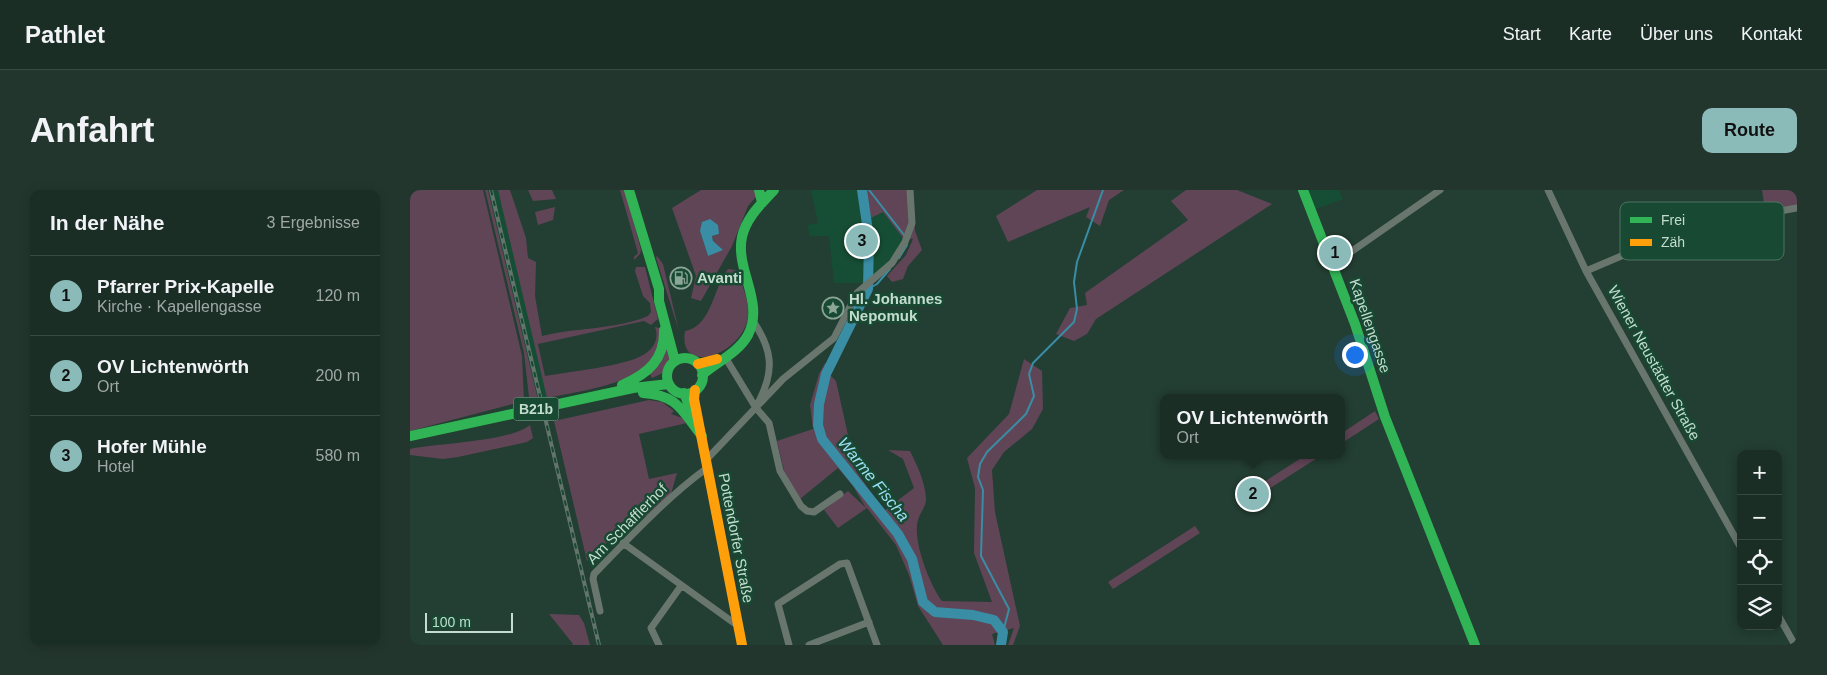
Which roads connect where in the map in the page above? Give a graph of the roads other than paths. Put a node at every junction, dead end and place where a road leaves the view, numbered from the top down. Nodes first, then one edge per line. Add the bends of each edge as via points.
1 (629, 190) edge
2 (759, 190) edge
3 (774, 190) edge
4 (910, 190) edge
5 (1303, 190) edge
6 (1440, 190) edge
7 (1548, 190) edge
8 (762, 203) junction
9 (1797, 208) edge
10 (1784, 210) edge
11 (1620, 257) edge
12 (1332, 265) junction
13 (1586, 271) junction
14 (659, 290) junction
15 (661, 308) junction
16 (753, 321) junction
17 (686, 358) junction
18 (725, 358) junction
19 (675, 361) junction
20 (700, 370) junction
21 (668, 380) junction
22 (695, 390) junction
23 (614, 392) junction
24 (684, 394) junction
25 (756, 408) junction
26 (410, 436) edge
27 (702, 436) junction
28 (704, 467) junction
29 (840, 494) dead end
30 (1737, 541) edge
31 (623, 544) junction
32 (681, 586) junction
33 (600, 611) dead end
34 (869, 622) junction
35 (1782, 622) edge
36 (738, 623) junction
37 (659, 645) edge
38 (742, 645) edge
39 (789, 645) edge
40 (810, 645) edge
41 (877, 645) edge
42 (1475, 645) edge
43 (1795, 645) edge

1 - 14 main road
2 - 8 main road
3 - 8 main road
4 - 25 street, Am Schafflerhof via 912,223 892,263 856,293 834,338 783,379
5 - 12 main road, Kapellengasse
6 - 12 street
7 - 13 street, Wiener Neustädter Straße
8 - 16 main road via 747,226 740,248 754,308
9 - 10 street
11 - 13 street
12 - 42 main road, Kapellengasse via 1385,417
13 - 30 street, Wiener Neustädter Straße
14 - 15 main road
14 - 17 main road via 680,350
15 - 19 main road
15 - 23 main road via 664,343 658,361 644,376
16 - 18 main road via 742,344
16 - 25 street via 768,345 770,361 768,379
17 - 19 main road
17 - 20 main road
18 - 20 main road
18 - 25 street
19 - 21 main road
20 - 22 main road via 700,386
21 - 23 main road, B21b
21 - 24 main road via 676,391
22 - 24 main road
22 - 27 main road, Pottendorfer Straße
23 - 26 main road, B21b
23 - 27 main road via 625,396 656,393 670,397
24 - 27 main road, Pottendorfer Straße
25 - 28 street, Am Schafflerhof
25 - 29 street via 770,423 780,471 801,506 814,512
27 - 28 main road, Pottendorfer Straße
28 - 31 street, Am Schafflerhof
28 - 36 main road, Pottendorfer Straße
31 - 32 street
31 - 33 street, Am Schafflerhof via 594,574
32 - 36 street
32 - 37 street via 651,628
34 - 39 street via 847,563 840,564 778,604
34 - 40 street
34 - 41 street
35 - 43 street
36 - 38 main road, Pottendorfer Straße

